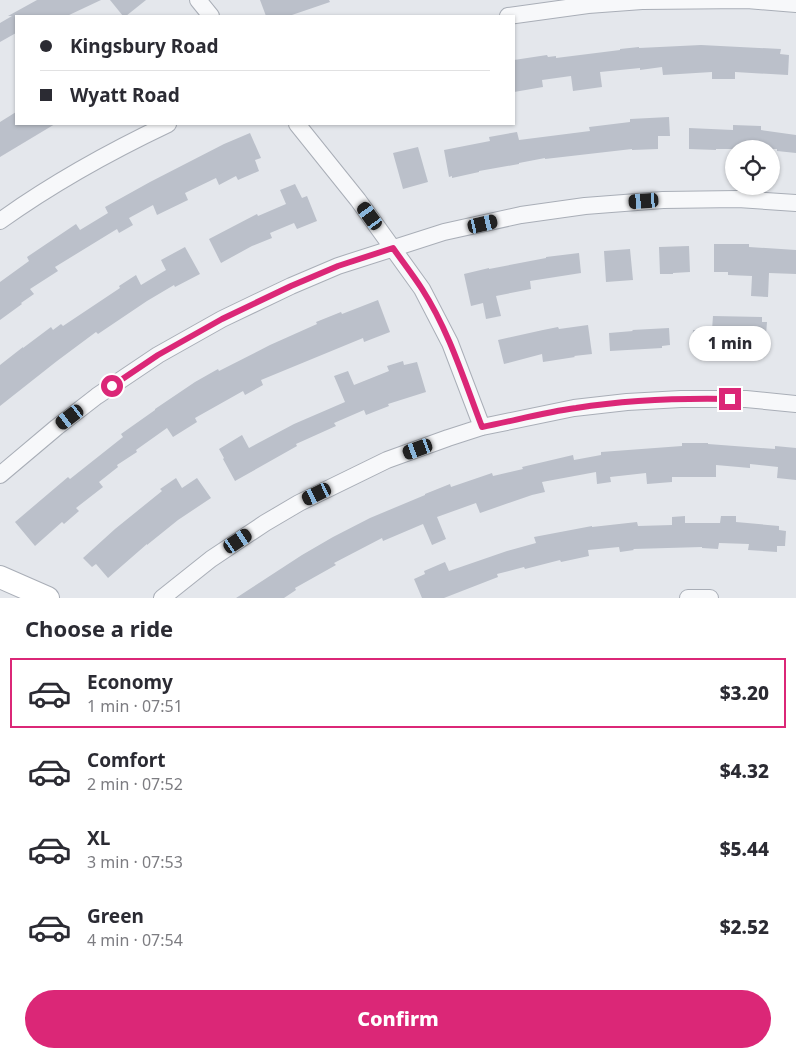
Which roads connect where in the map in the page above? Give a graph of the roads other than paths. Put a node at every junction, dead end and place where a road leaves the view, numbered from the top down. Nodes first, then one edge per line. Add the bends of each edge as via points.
1 (198, 0) edge
2 (796, 4) edge
3 (210, 15) edge
4 (515, 15) edge
5 (166, 125) edge
6 (298, 125) edge
7 (796, 203) edge
8 (0, 221) edge
9 (393, 248) junction
10 (796, 404) edge
11 (482, 427) junction
12 (0, 475) edge
13 (0, 577) edge
14 (48, 598) edge
15 (162, 598) edge
16 (688, 598) edge
17 (710, 598) edge

1 - 3 street
2 - 4 street via 747,0 642,1
5 - 8 street via 62,180
6 - 9 street
7 - 9 street via 738,199 663,200 585,206 521,215 444,232
9 - 11 street via 434,310
9 - 12 street via 291,286 158,355 96,396
10 - 11 street via 681,398 574,408
11 - 15 street via 388,460 299,503 211,559
13 - 14 street
16 - 17 street

